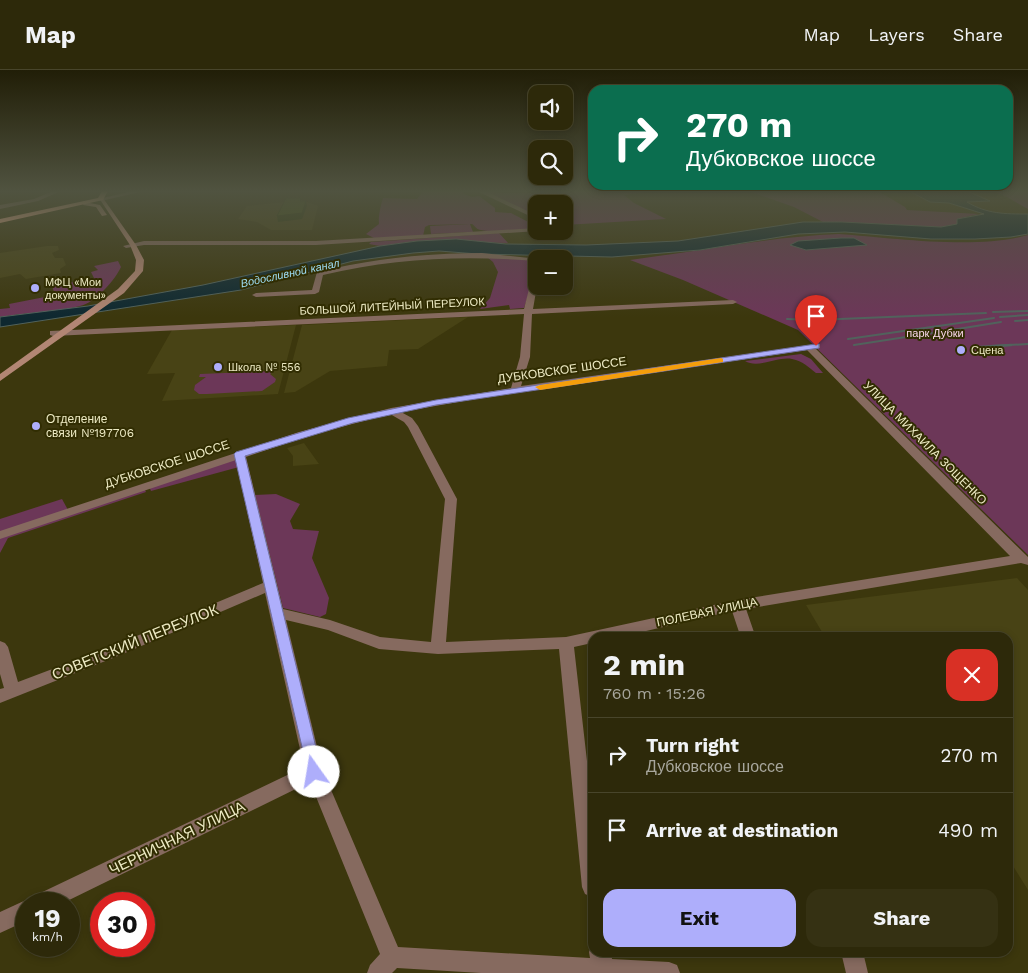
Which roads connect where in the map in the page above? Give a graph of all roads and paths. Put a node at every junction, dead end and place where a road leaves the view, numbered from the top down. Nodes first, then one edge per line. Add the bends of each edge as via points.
1 (119, 233) edge
2 (121, 233) edge
3 (483, 233) edge
4 (129, 246) junction
5 (528, 259) edge
6 (256, 295) dead end
7 (532, 295) edge
8 (733, 302) dead end
9 (528, 311) junction
10 (57, 333) junction
11 (813, 347) joint
12 (0, 371) edge
13 (0, 378) edge
14 (515, 390) junction
15 (391, 411) junction
16 (240, 454) junction
17 (0, 535) edge
18 (1024, 560) edge
19 (270, 586) junction
20 (737, 605) junction
21 (277, 613) junction
22 (616, 632) edge
23 (747, 632) edge
24 (588, 638) edge
25 (566, 643) junction
26 (0, 647) edge
27 (438, 648) junction
28 (6, 694) edge
29 (314, 772) junction
30 (588, 849) edge
31 (64, 892) edge
32 (15, 915) edge
33 (0, 922) edge
34 (392, 957) junction
35 (853, 957) edge
36 (601, 962) edge
37 (378, 973) edge
38 (669, 973) edge
39 (857, 973) edge

1 - 4 main road
2 - 4 main road
3 - 4 street via 316,243
4 - 10 main road via 133,261 129,276
4 - 10 main road via 140,260 139,271 130,283 84,318
5 - 6 street via 483,256 399,259 320,274 315,292
7 - 9 street
8 - 9 street, БОЛЬШОЙ ЛИТЕЙНЫЙ ПЕРЕУЛОК
9 - 10 street, БОЛЬШОЙ ЛИТЕЙНЫЙ ПЕРЕУЛОК
9 - 14 street via 525,357
10 - 12 main road
10 - 13 main road
11 - 14 street, ДУБКОВСКОЕ ШОССЕ
11 - 18 street, УЛИЦА МИХАИЛА ЗОЩЕНКО
14 - 15 street, ДУБКОВСКОЕ ШОССЕ
15 - 16 street, ДУБКОВСКОЕ ШОССЕ
15 - 27 street via 413,426 451,499
16 - 17 street, ДУБКОВСКОЕ ШОССЕ
16 - 19 street
18 - 20 street, ПОЛЕВАЯ УЛИЦА
19 - 21 street
19 - 28 street, СОВЕТСКИЙ ПЕРЕУЛОК
20 - 22 street, ПОЛЕВАЯ УЛИЦА
20 - 23 street
21 - 27 street, ПОЛЕВАЯ УЛИЦА via 330,625 379,643
21 - 29 street
24 - 25 street, ПОЛЕВАЯ УЛИЦА
25 - 27 street, ПОЛЕВАЯ УЛИЦА
25 - 30 street
26 - 28 street
29 - 31 street, ЧЕРНИЧНАЯ УЛИЦА
29 - 34 street
32 - 33 street
34 - 36 street
34 - 37 street
35 - 39 street
36 - 38 street

